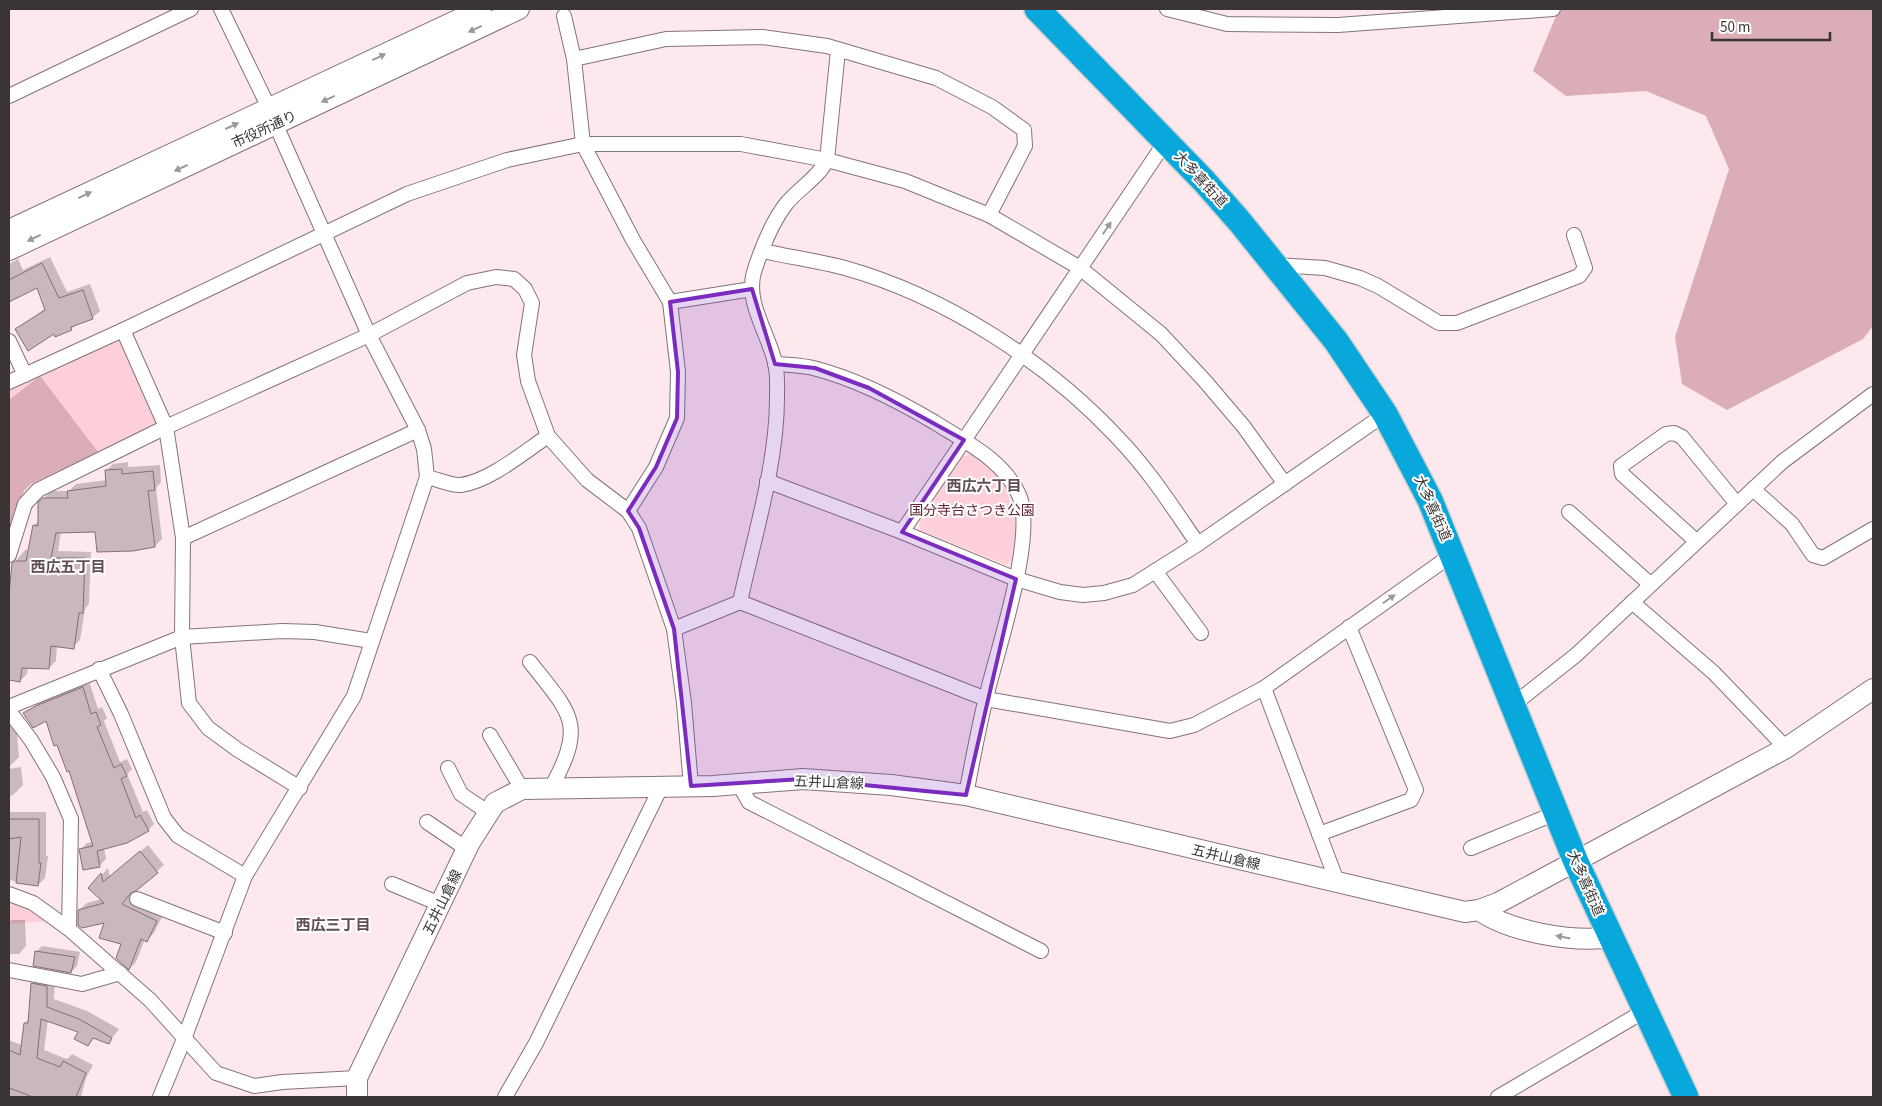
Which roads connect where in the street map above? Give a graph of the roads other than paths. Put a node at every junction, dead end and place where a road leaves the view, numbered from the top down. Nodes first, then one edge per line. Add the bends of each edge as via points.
1 (192, 9) edge
2 (221, 9) edge
3 (481, 9) edge
4 (519, 9) edge
5 (1037, 9) edge
6 (1167, 9) edge
7 (1553, 9) edge
8 (564, 16) dead end
9 (838, 50) junction
10 (574, 59) junction
11 (9, 96) edge
12 (272, 116) junction
13 (1166, 142) junction
14 (583, 144) junction
15 (827, 160) junction
16 (989, 215) junction
17 (9, 230) edge
18 (323, 234) junction
19 (1574, 235) dead end
20 (9, 250) edge
21 (763, 251) junction
22 (1276, 265) junction
23 (1080, 268) junction
24 (752, 289) junction
25 (670, 302) junction
26 (123, 330) junction
27 (370, 335) junction
28 (9, 341) edge
29 (1022, 353) junction
30 (776, 364) junction
31 (25, 375) junction
32 (9, 382) edge
33 (1873, 394) edge
34 (1385, 414) junction
35 (166, 426) junction
36 (418, 430) junction
37 (548, 436) junction
38 (964, 440) junction
39 (427, 477) junction
40 (766, 480) junction
41 (1285, 484) junction
42 (1753, 489) junction
43 (1737, 504) junction
44 (628, 511) junction
45 (1569, 512) dead end
46 (1873, 529) edge
47 (902, 532) junction
48 (183, 538) junction
49 (1696, 541) junction
50 (1198, 544) junction
51 (1453, 554) junction
52 (9, 555) edge
53 (1155, 571) junction
54 (1016, 579) junction
55 (1650, 584) junction
56 (740, 602) junction
57 (1632, 602) junction
58 (1349, 627) junction
59 (674, 629) junction
60 (1201, 633) dead end
61 (182, 637) junction
62 (371, 641) junction
63 (530, 662) dead end
64 (99, 669) junction
65 (1264, 688) junction
66 (1873, 689) edge
67 (986, 699) junction
68 (1513, 705) junction
69 (9, 707) edge
70 (9, 711) edge
71 (490, 735) dead end
72 (1786, 748) junction
73 (448, 768) dead end
74 (739, 784) junction
75 (661, 786) junction
76 (691, 786) junction
77 (300, 788) junction
78 (551, 788) junction
79 (522, 789) junction
80 (966, 795) junction
81 (489, 813) junction
82 (1556, 813) junction
83 (427, 822) dead end
84 (1318, 834) junction
85 (467, 848) junction
86 (1471, 848) dead end
87 (1576, 862) junction
88 (245, 876) junction
89 (392, 884) dead end
90 (1338, 884) junction
91 (9, 894) edge
92 (137, 899) dead end
93 (440, 904) junction
94 (1479, 910) junction
95 (70, 929) junction
96 (225, 933) junction
97 (1611, 937) junction
98 (1041, 951) dead end
99 (9, 970) edge
100 (120, 973) junction
101 (1646, 1010) junction
102 (184, 1039) junction
103 (357, 1087) edge
104 (160, 1097) edge
105 (505, 1097) edge
106 (1498, 1097) edge
107 (1686, 1097) edge

1 - 11 street
2 - 12 street
12 -> 3 main road, 市役所通り
4 -> 12 main road, 市役所通り
5 - 13 highway, 大多喜街道
6 - 7 street via 1227,24 1338,25
8 - 10 street
9 - 10 street via 762,37 666,39
9 - 15 street
9 - 16 street via 936,78 992,108 1024,130 1025,146
10 - 14 street
17 -> 12 main road, 市役所通り
12 - 18 street
12 -> 20 main road, 市役所通り
13 - 22 highway, 大多喜街道
23 -> 13 street
14 - 15 street via 741,144
14 - 18 street via 507,160 407,194
14 - 25 street via 633,240
15 - 16 street via 905,181
15 - 21 street via 824,168 785,205
16 - 23 street
18 - 26 street
18 - 27 street
19 - 22 street via 1585,268 1579,276 1457,323 1439,323 1360,278 1326,268
21 - 24 street via 754,273
21 - 29 street via 845,268 914,293
22 - 34 highway, 大多喜街道 via 1336,341
23 - 29 street
23 - 41 street via 1131,308 1173,347 1244,427
24 - 25 street
24 - 30 street
25 - 44 street via 678,372 677,418 659,460
26 - 31 street
26 - 35 street
27 - 35 street
27 - 36 street
27 - 37 street via 467,283 496,277 514,280 525,289 532,303 524,355 528,381
28 - 31 street
29 - 38 street
29 - 50 street via 1074,395 1119,439
30 - 38 street via 816,368 869,388
30 - 40 street via 774,435
31 - 32 street
33 - 42 street via 1782,462
34 - 41 street
34 - 51 highway, 大多喜街道 via 1420,476
35 - 48 street
35 - 52 street via 38,490 25,504
36 - 39 street
36 - 48 street
37 - 39 street via 477,480 460,485
37 - 44 street via 587,480
38 - 47 street
38 - 54 street via 995,463 1019,495 1024,530
39 - 62 street
40 - 47 street
40 - 56 street
41 - 50 street
42 - 43 street
42 - 46 street via 1792,524 1813,555 1823,558
43 - 49 street
43 - 49 street via 1682,437 1674,432 1666,434 1621,466 1622,474
44 - 59 street via 639,528
45 - 55 street
47 - 54 street
48 - 61 street
49 - 55 street
50 - 53 street
58 -> 51 street
51 - 68 highway, 大多喜街道
53 - 54 street via 1133,585 1083,595
53 - 60 street
54 - 67 street
55 - 57 street
56 - 59 street
56 - 67 street
57 - 68 street via 1576,655
57 - 72 street via 1714,674
58 - 65 street
58 - 84 street via 1416,790 1411,800
59 - 76 street
61 - 62 street via 282,631 315,632
61 - 64 street
61 - 77 street via 189,703 198,717 238,750
62 - 77 street via 354,696
63 - 78 street via 568,713 572,737 566,761
64 - 69 street
64 - 88 street via 164,818 178,836
65 - 67 street via 1194,725 1170,731
65 - 84 street
66 - 72 main road, 五井山倉線
67 - 80 street
68 - 82 highway, 大多喜街道
70 - 95 street via 53,777 71,819
71 - 79 street
72 - 87 main road, 五井山倉線
73 - 81 street via 460,794
74 - 76 main road, 五井山倉線
74 - 80 main road, 五井山倉線 via 803,779 891,785
74 - 98 street via 749,802
75 - 76 main road, 五井山倉線
75 - 78 main road, 五井山倉線
75 - 105 street via 536,1042
77 - 88 street
78 - 79 main road, 五井山倉線
79 - 81 main road, 五井山倉線 via 495,804
80 - 90 main road, 五井山倉線
81 - 85 main road, 五井山倉線
82 - 86 street
82 - 87 highway, 大多喜街道
83 - 85 street
84 - 90 street
85 - 93 main road, 五井山倉線
87 - 94 main road, 五井山倉線
87 - 97 highway, 大多喜街道
88 - 96 street
89 - 93 street
90 - 94 main road, 五井山倉線 via 1448,910
91 - 95 street via 33,903
92 - 96 street
93 - 103 main road, 五井山倉線
97 -> 94 main road via 1576,939 1520,928 1501,924
95 - 100 street
96 - 102 street
97 - 101 highway, 大多喜街道
99 - 100 street via 82,984
100 - 102 street via 150,1000
101 - 106 street
101 - 107 highway, 大多喜街道
102 - 103 street via 216,1073 254,1086 282,1082
102 - 104 street

